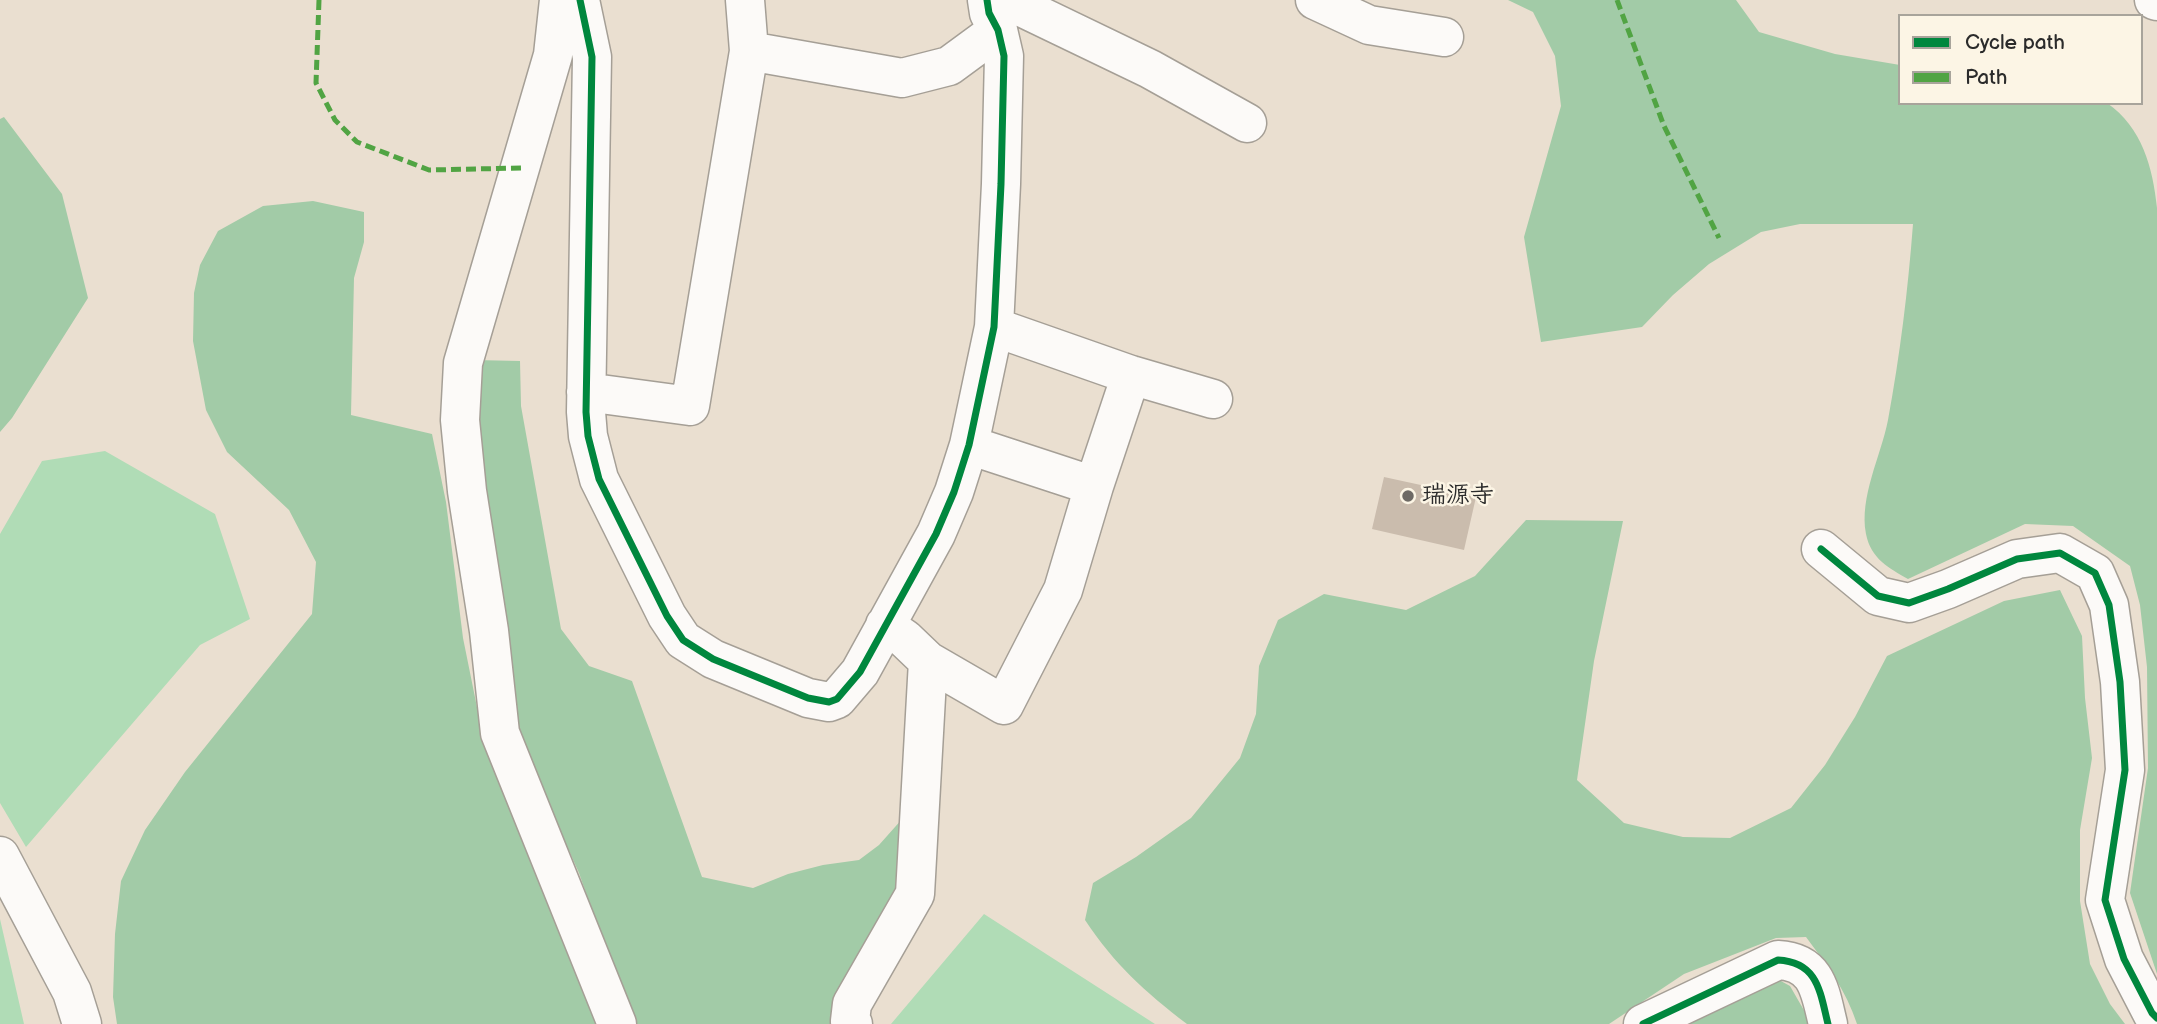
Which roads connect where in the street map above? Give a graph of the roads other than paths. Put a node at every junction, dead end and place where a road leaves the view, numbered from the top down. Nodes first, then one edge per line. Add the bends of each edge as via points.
1 (559, 0) edge
2 (580, 0) edge
3 (745, 0) edge
4 (1315, 0) edge
5 (991, 15) edge
6 (1444, 37) dead end
7 (749, 51) junction
8 (1247, 123) dead end
9 (994, 327) junction
10 (1131, 375) junction
11 (586, 392) junction
12 (1213, 399) dead end
13 (969, 445) junction
14 (1094, 485) junction
15 (1821, 549) dead end
16 (885, 625) junction
17 (928, 662) junction
18 (0, 856) edge
19 (2157, 1018) edge
20 (82, 1024) edge
21 (617, 1024) edge
22 (853, 1024) edge
23 (1643, 1024) edge
24 (1828, 1024) edge

1 - 21 street via 553,55 463,363 460,420 500,733
2 - 11 street via 592,57
3 - 7 street
4 - 6 street via 1369,25
5 - 7 street via 949,66 902,78
5 - 8 street via 1017,5 1150,69
5 - 9 street via 1004,56
7 - 11 street via 690,406
9 - 10 street
9 - 13 street
10 - 12 street
10 - 14 street
11 - 16 street via 588,436 598,479 667,616 688,645 808,698 829,702 860,672
13 - 14 street
13 - 16 street via 936,534
14 - 17 street via 1063,590 1004,705
15 - 19 street via 1878,596 1909,603 2017,559 2060,553 2095,573 2109,604 2120,682 2124,770 2105,901 2124,959
16 - 17 street
17 - 22 street via 915,894 852,1004
18 - 20 street via 72,992
23 - 24 street via 1779,961 1794,961 1817,983

